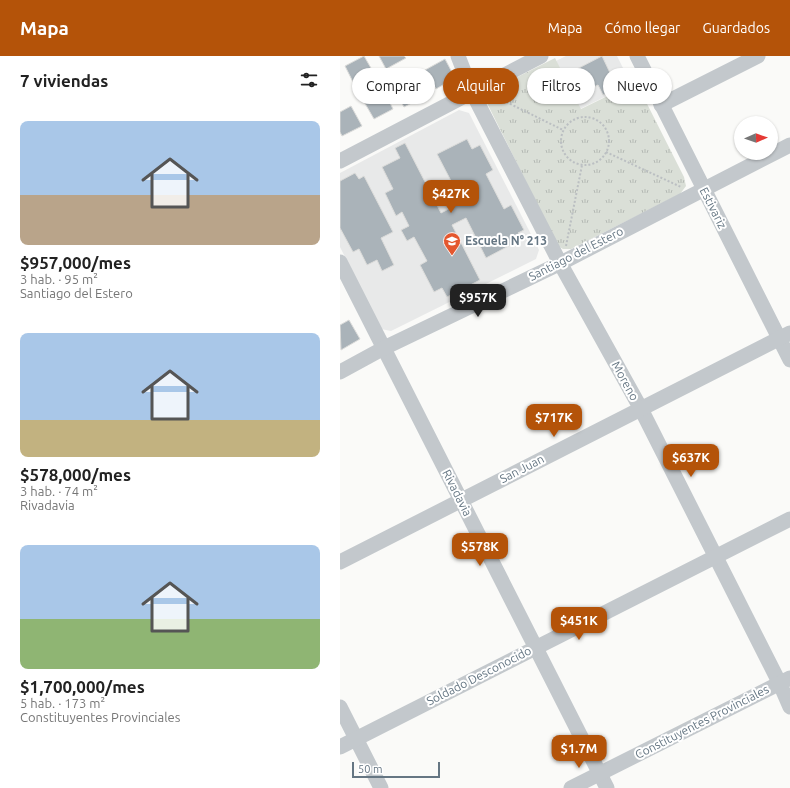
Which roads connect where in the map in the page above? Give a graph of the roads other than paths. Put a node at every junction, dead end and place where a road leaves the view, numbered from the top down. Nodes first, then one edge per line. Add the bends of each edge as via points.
1 (458, 56) edge
2 (541, 56) edge
3 (637, 56) edge
4 (758, 56) edge
5 (464, 68) edge
6 (518, 68) edge
7 (449, 104) edge
8 (483, 104) edge
9 (661, 105) junction
10 (790, 145) edge
11 (340, 161) edge
12 (699, 191) junction
13 (562, 263) junction
14 (341, 265) edge
15 (785, 336) edge
16 (384, 348) junction
17 (790, 360) edge
18 (340, 372) edge
19 (641, 409) junction
20 (461, 500) junction
21 (790, 519) edge
22 (715, 556) junction
23 (340, 562) edge
24 (536, 647) junction
25 (785, 681) edge
26 (340, 707) edge
27 (790, 707) edge
28 (356, 739) junction
29 (340, 747) edge
30 (600, 774) junction
31 (381, 788) edge
32 (571, 788) edge
33 (607, 788) edge

1 - 5 street, Moreno
2 - 6 street
3 - 9 street, Estivariz
4 - 9 street
7 - 11 street
8 - 13 street, Moreno
9 - 12 street, Estivariz
10 - 12 street, Santiago del Estero
12 - 13 street, Santiago del Estero
12 - 15 street, Estivariz
13 - 16 street, Santiago del Estero
13 - 19 street, Moreno
14 - 16 street, Rivadavia
15 - 17 street, Estivariz
15 - 19 street, San Juan
16 - 18 street, Santiago del Estero
16 - 20 street, Rivadavia
19 - 20 street, San Juan
19 - 22 street, Moreno
20 - 23 street, San Juan
20 - 24 street, Rivadavia
21 - 22 street, Soldado Desconocido
22 - 24 street, Soldado Desconocido
22 - 25 street, Moreno
24 - 28 street, Soldado Desconocido
24 - 30 street, Rivadavia
25 - 27 street, Moreno
25 - 30 street, Constituyentes Provinciales
26 - 28 street
28 - 29 street, Soldado Desconocido
28 - 31 street
30 - 32 street, Constituyentes Provinciales
30 - 33 street, Rivadavia

